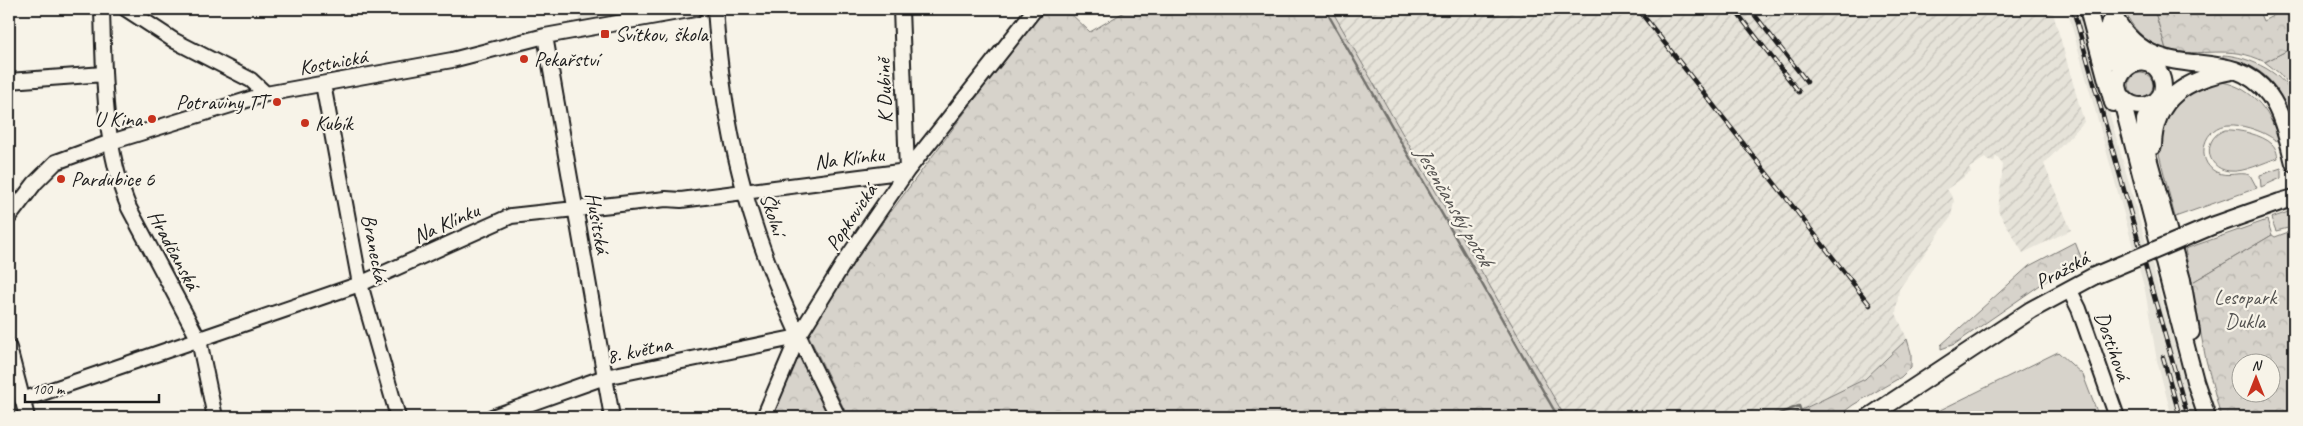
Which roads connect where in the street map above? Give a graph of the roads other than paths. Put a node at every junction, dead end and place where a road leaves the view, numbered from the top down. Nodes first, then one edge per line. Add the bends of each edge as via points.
1 (102, 9) edge
2 (126, 9) edge
3 (695, 9) edge
4 (715, 9) edge
5 (901, 9) edge
6 (1035, 9) edge
7 (2088, 9) edge
8 (2093, 9) edge
9 (2105, 9) edge
10 (2110, 9) edge
11 (545, 36) junction
12 (2143, 62) junction
13 (2158, 70) junction
14 (2233, 71) junction
15 (104, 74) junction
16 (2121, 74) junction
17 (9, 80) edge
18 (324, 84) junction
19 (2162, 91) junction
20 (266, 94) junction
21 (2121, 95) junction
22 (2152, 104) junction
23 (111, 142) junction
24 (2293, 156) edge
25 (907, 171) junction
26 (2157, 191) junction
27 (745, 192) junction
28 (2287, 200) edge
29 (575, 209) junction
30 (9, 217) edge
31 (2153, 218) junction
32 (360, 284) junction
33 (2069, 289) junction
34 (798, 337) junction
35 (199, 340) junction
36 (9, 348) edge
37 (605, 377) junction
38 (22, 400) junction
39 (27, 417) edge
40 (215, 417) edge
41 (398, 417) edge
42 (492, 417) edge
43 (612, 417) edge
44 (764, 417) edge
45 (838, 417) edge
46 (1869, 417) edge
47 (2116, 417) edge
48 (2207, 417) edge

1 - 15 street, Hradčanská
2 - 20 street via 168,37 251,80
3 - 11 street, Kostnická
4 - 27 street, Školní via 725,101
5 - 25 street, K Dubině
6 - 25 street, Popkovická
7 - 31 main road via 2114,107
8 - 16 main road via 2102,37 2120,66
9 - 12 main road via 2117,41 2130,56
10 - 14 main road via 2127,36 2152,54 2174,62 2208,63
11 - 18 street, Kostnická via 452,60
11 - 29 street, Husitská
12 - 13 main road
12 - 16 main road via 2130,65
13 - 14 main road via 2173,72 2206,66
13 - 19 main road via 2163,80
14 - 19 main road via 2187,77
14 - 24 main road via 2249,78 2268,94 2280,115
14 - 26 main road via 2188,84 2164,107 2153,139
15 - 17 street
15 - 23 street, Hradčanská
16 - 21 main road via 2118,86
18 - 20 street, Kostnická
18 - 32 street, Branecká
19 - 22 main road
20 - 23 street, Kostnická
21 - 22 main road via 2132,105
21 - 31 main road
22 - 26 main road via 2146,116 2144,138
23 - 30 street, Kostnická via 66,157 49,167
23 - 35 street, Hradčanská via 129,208
25 - 27 street, Na Klínku
25 - 34 street, Popkovická
26 - 48 main road via 2182,280
27 - 29 street, Na Klínku
27 - 34 street, Školní via 765,256
28 - 33 main road, Pražská, bridge via 2204,229
29 - 32 street, Na Klínku via 505,218
29 - 37 street, Husitská
31 - 48 main road
32 - 35 street, Na Klínku
32 - 41 street, Branecká
33 - 46 main road, Pražská via 1996,332
33 - 47 street, Dostihová
34 - 37 street, 8. května
34 - 44 street, Popkovická
34 - 45 street, Školní
35 - 38 street, Na Klínku
35 - 40 street, Hradčanská
36 - 38 street
37 - 42 street, 8. května
37 - 43 street, Husitská
38 - 39 street

